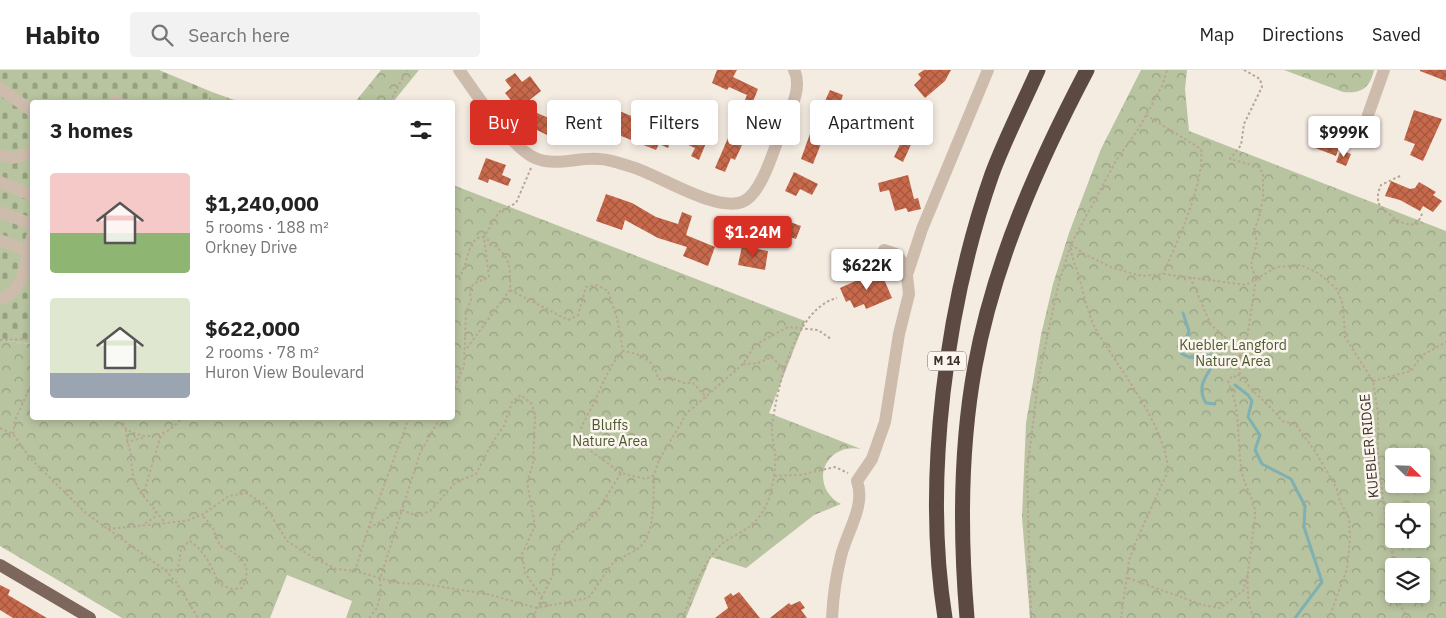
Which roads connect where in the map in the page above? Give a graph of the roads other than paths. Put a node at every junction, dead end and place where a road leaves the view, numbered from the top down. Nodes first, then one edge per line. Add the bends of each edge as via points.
1 (459, 70) edge
2 (794, 70) edge
3 (988, 70) edge
4 (1038, 70) edge
5 (1087, 70) edge
6 (1384, 70) edge
7 (0, 88) edge
8 (30, 110) edge
9 (1368, 115) dead end
10 (30, 154) edge
11 (0, 155) edge
12 (0, 182) edge
13 (30, 194) edge
14 (0, 212) edge
15 (30, 223) edge
16 (0, 240) edge
17 (30, 244) edge
18 (884, 250) dead end
19 (28, 251) junction
20 (908, 272) junction
21 (0, 299) edge
22 (0, 565) edge
23 (90, 618) edge
24 (832, 618) edge
25 (945, 618) edge
26 (967, 618) edge

1 - 2 street via 518,147 535,158 554,162 600,159 634,167 729,204 752,196 761,179 796,96 797,76
3 - 20 street via 922,229
4 - 25 highway, M 14 via 992,174 966,262 949,346 937,496
5 - 26 highway, M 14 via 1021,209 993,295 976,365 963,488 962,545
6 - 9 street
7 - 8 street
10 - 11 street via 12,158
12 - 13 street
14 - 15 street
16 - 19 street
17 - 19 street
18 - 20 street via 896,254
19 - 21 street via 23,279 10,296
20 - 24 street via 909,294 885,422 872,459 857,481 862,493 841,554
22 - 23 main road

